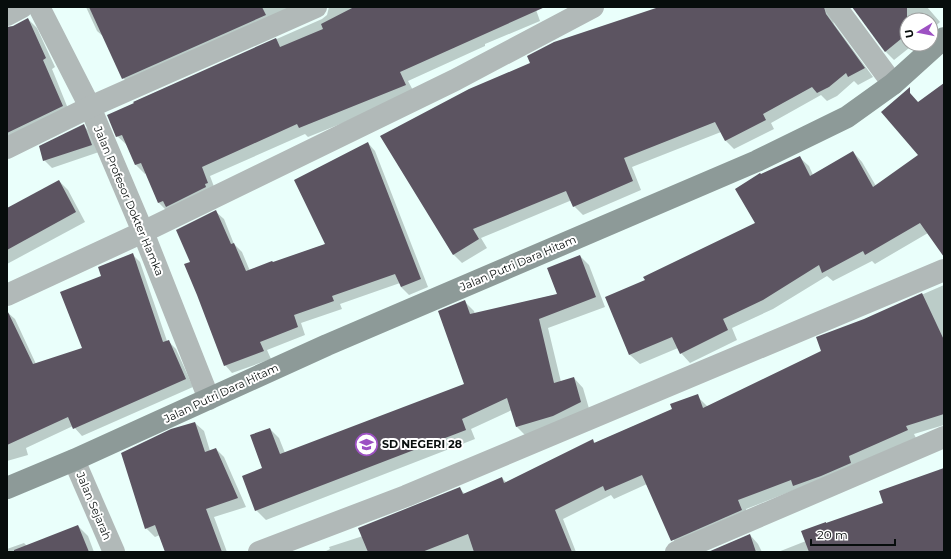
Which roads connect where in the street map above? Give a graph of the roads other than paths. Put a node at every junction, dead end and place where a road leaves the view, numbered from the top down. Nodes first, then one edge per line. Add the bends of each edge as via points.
1 (22, 7) edge
2 (39, 7) edge
3 (316, 7) edge
4 (593, 7) edge
5 (836, 7) edge
6 (7, 15) edge
7 (942, 43) edge
8 (893, 84) junction
9 (90, 107) junction
10 (7, 148) edge
11 (143, 232) junction
12 (944, 270) edge
13 (7, 295) edge
14 (209, 399) junction
15 (944, 437) edge
16 (74, 460) junction
17 (7, 488) edge
18 (114, 552) edge
19 (259, 552) edge
20 (676, 552) edge

1 - 6 street
2 - 9 street, Jalan Profesor Dokter Hamka
3 - 9 street
4 - 11 street via 455,80
5 - 8 street
7 - 8 street, Jalan Putri Dara Hitam
8 - 14 street, Jalan Putri Dara Hitam via 847,117 757,161 327,345
9 - 10 street
9 - 11 street, Jalan Profesor Dokter Hamka
11 - 13 street
11 - 14 street, Jalan Profesor Dokter Hamka
12 - 19 street via 406,496
14 - 16 street, Jalan Putri Dara Hitam
15 - 20 street
16 - 17 street, Jalan Putri Dara Hitam
16 - 18 street, Jalan Sejarah

